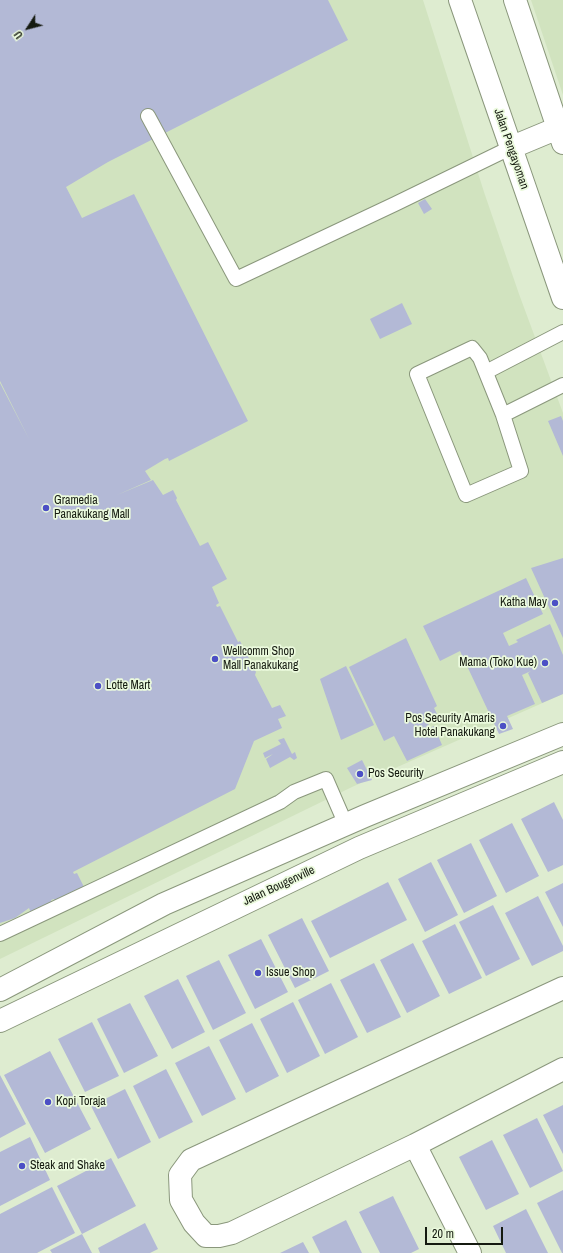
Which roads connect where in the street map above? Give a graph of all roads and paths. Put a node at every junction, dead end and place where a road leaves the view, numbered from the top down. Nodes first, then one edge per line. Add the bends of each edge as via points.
1 (460, 0) edge
2 (515, 0) edge
3 (148, 116) dead end
4 (560, 136) edge
5 (510, 148) junction
6 (563, 298) edge
7 (563, 332) edge
8 (486, 372) junction
9 (563, 385) edge
10 (503, 415) junction
11 (563, 734) edge
12 (563, 762) edge
13 (346, 824) junction
14 (263, 861) junction
15 (275, 887) junction
16 (0, 934) edge
17 (563, 988) edge
18 (0, 990) edge
19 (0, 1021) edge
20 (563, 1069) edge
21 (415, 1145) junction
22 (470, 1253) edge

1 - 5 street, Jalan Pengayoman
2 - 4 street
3 - 5 lane via 236,279
4 - 5 street
5 - 6 street, Jalan Pengayoman
7 - 8 lane
8 - 10 lane
8 - 10 lane via 472,348 417,374 466,495 521,471
9 - 10 lane
11 - 13 street
12 - 15 street, Jalan Bougenville via 359,848
13 - 14 street
13 - 16 lane via 326,779 294,792 280,802
14 - 15 street
14 - 18 street via 164,904
15 - 19 street, Jalan Bougenville
17 - 21 street via 192,1160 180,1175 181,1200 194,1223 206,1236 232,1233
20 - 21 street
21 - 22 street

